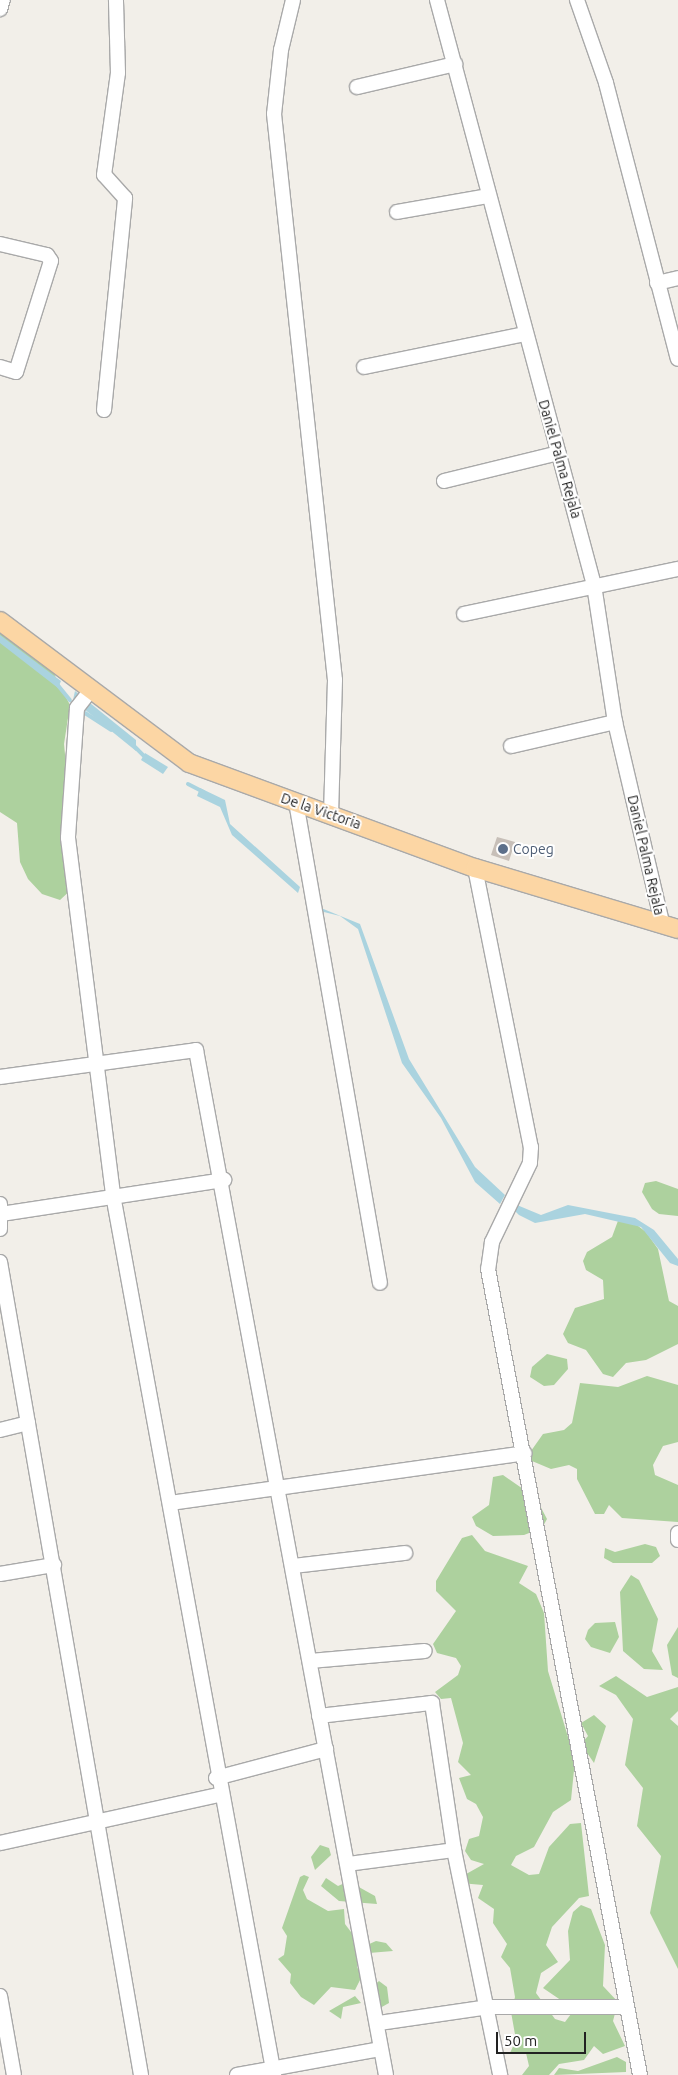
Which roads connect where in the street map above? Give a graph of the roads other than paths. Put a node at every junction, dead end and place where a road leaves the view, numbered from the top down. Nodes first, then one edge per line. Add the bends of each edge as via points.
1 (3, 0) edge
2 (116, 0) edge
3 (293, 0) edge
4 (437, 0) edge
5 (578, 0) edge
6 (0, 9) edge
7 (455, 64) junction
8 (357, 87) dead end
9 (488, 196) junction
10 (396, 212) dead end
11 (0, 244) edge
12 (678, 278) edge
13 (657, 283) junction
14 (525, 334) junction
15 (678, 359) edge
16 (0, 367) edge
17 (364, 367) dead end
18 (104, 410) dead end
19 (559, 453) junction
20 (444, 481) dead end
21 (678, 569) edge
22 (594, 585) junction
23 (464, 614) dead end
24 (0, 620) edge
25 (91, 690) junction
26 (615, 722) junction
27 (511, 746) dead end
28 (296, 802) junction
29 (331, 813) junction
30 (475, 868) junction
31 (670, 926) edge
32 (98, 1061) junction
33 (0, 1077) edge
34 (224, 1180) junction
35 (113, 1195) junction
36 (1, 1209) edge
37 (0, 1229) edge
38 (0, 1262) edge
39 (380, 1283) dead end
40 (28, 1423) junction
41 (0, 1430) edge
42 (524, 1453) junction
43 (274, 1486) junction
44 (170, 1503) junction
45 (678, 1533) edge
46 (678, 1540) edge
47 (405, 1553) dead end
48 (54, 1564) junction
49 (294, 1566) junction
50 (0, 1574) edge
51 (425, 1651) dead end
52 (310, 1661) junction
53 (319, 1716) junction
54 (326, 1749) junction
55 (216, 1778) junction
56 (219, 1795) junction
57 (98, 1821) junction
58 (0, 1843) edge
59 (454, 1850) junction
60 (348, 1864) junction
61 (0, 1996) edge
62 (489, 2007) junction
63 (627, 2007) junction
64 (379, 2023) junction
65 (380, 2049) junction
66 (274, 2072) edge
67 (14, 2075) edge
68 (141, 2075) edge
69 (237, 2075) edge
70 (386, 2075) edge
71 (500, 2075) edge
72 (640, 2075) edge

1 - 6 street
2 - 18 street via 118,73 104,175 125,198
3 - 29 street via 281,50 274,114 335,680
4 - 7 street, Daniel Palma Rejala
5 - 13 street via 606,83
7 - 8 street
7 - 9 street, Daniel Palma Rejala
9 - 10 street
9 - 14 street, Daniel Palma Rejala
11 - 16 street via 46,255 51,261 16,372
12 - 13 street
13 - 15 street
14 - 17 street
14 - 19 street, Daniel Palma Rejala
19 - 20 street
19 - 22 street, Daniel Palma Rejala
21 - 22 street
22 - 23 street
22 - 26 street, Daniel Palma Rejala
24 - 25 main road, De la Victoria
25 - 28 main road, De la Victoria via 189,763
25 - 32 street via 77,708 68,838
26 - 27 street
26 - 31 street, Daniel Palma Rejala
28 - 29 main road, De la Victoria
28 - 39 street
29 - 30 main road, De la Victoria
30 - 31 main road, De la Victoria
30 - 42 street via 530,1147 530,1163 492,1242 488,1270
32 - 33 street
32 - 34 street via 196,1050
32 - 35 street
34 - 35 street
34 - 43 street
35 - 36 street
35 - 44 street
36 - 37 street
38 - 40 street
40 - 41 street
40 - 48 street
42 - 43 street
42 - 63 street
43 - 44 street
43 - 49 street
44 - 55 street
45 - 46 street
47 - 49 street
48 - 50 street
48 - 57 street
49 - 52 street
51 - 52 street
52 - 53 street
53 - 54 street
53 - 59 street via 432,1703
54 - 55 street
54 - 60 street
55 - 56 street
56 - 57 street
56 - 66 street
57 - 58 street
57 - 68 street
59 - 60 street
59 - 62 street
60 - 64 street
61 - 67 street
62 - 63 street
62 - 64 street
62 - 71 street
63 - 72 street
64 - 65 street
65 - 66 street
65 - 70 street
66 - 69 street

